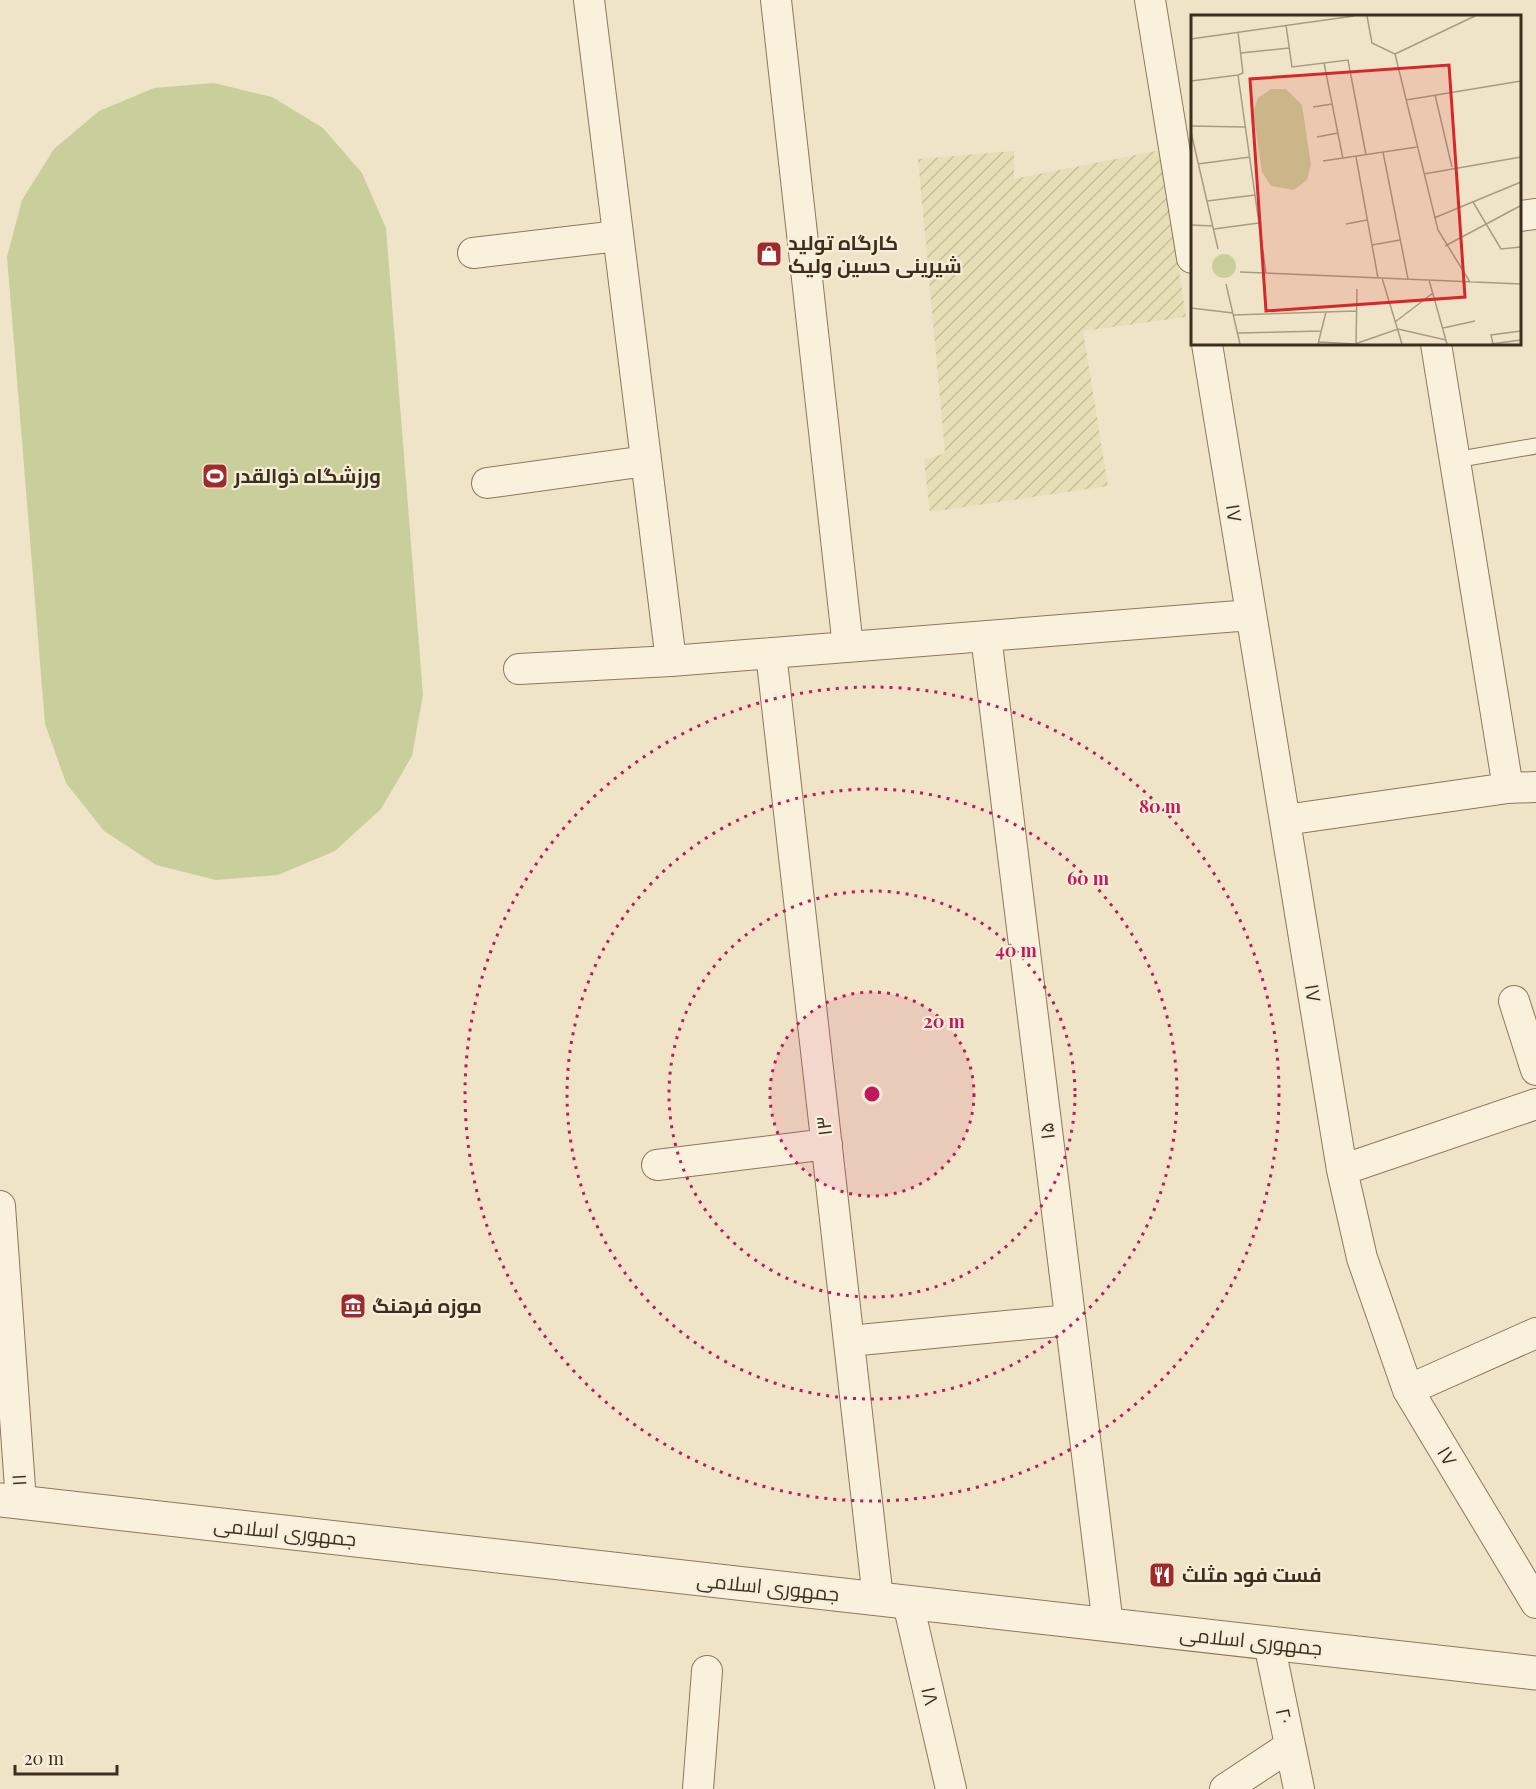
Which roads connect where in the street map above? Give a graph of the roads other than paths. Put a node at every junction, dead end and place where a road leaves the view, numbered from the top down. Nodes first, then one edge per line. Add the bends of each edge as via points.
1 (589, 0) edge
2 (776, 0) edge
3 (1150, 0) edge
4 (1536, 214) edge
5 (1521, 216) edge
6 (618, 236) junction
7 (1191, 243) edge
8 (473, 254) dead end
9 (1207, 345) edge
10 (1436, 345) edge
11 (1536, 446) edge
12 (1455, 460) junction
13 (646, 461) junction
14 (487, 483) dead end
15 (1251, 615) junction
16 (986, 636) junction
17 (848, 647) junction
18 (771, 653) junction
19 (671, 662) junction
20 (519, 669) dead end
21 (1522, 787) edge
22 (1285, 820) junction
23 (1514, 1000) dead end
24 (1536, 1070) edge
25 (1536, 1104) edge
26 (827, 1144) junction
27 (657, 1165) dead end
28 (1342, 1170) junction
29 (0, 1206) edge
30 (1070, 1320) junction
31 (1536, 1333) edge
32 (849, 1341) junction
33 (1407, 1390) junction
34 (10, 1501) edge
35 (893, 1601) junction
36 (1536, 1603) edge
37 (1108, 1625) junction
38 (1269, 1643) junction
39 (707, 1671) dead end
40 (1536, 1673) edge
41 (1290, 1746) junction
42 (698, 1789) edge
43 (951, 1789) edge
44 (1225, 1789) edge
45 (1299, 1789) edge

1 - 6 street
2 - 17 street
3 - 7 street
4 - 5 street
6 - 8 street
6 - 13 street
9 - 15 street, ۱۷
10 - 12 street
11 - 12 lane
12 - 21 street
13 - 14 street
13 - 19 street
15 - 16 street
15 - 22 street, ۱۷
16 - 17 street
16 - 30 street, ۱۵
17 - 18 street
18 - 19 street
18 - 26 street, ۱۳
19 - 20 street
21 - 22 street
22 - 28 street, ۱۷
23 - 24 street
25 - 28 street
26 - 27 street
26 - 32 street, ۱۳
28 - 33 street, ۱۷ via 1362,1258
29 - 34 street, ۱۱
30 - 32 street
30 - 37 street, ۱۵
31 - 33 street
32 - 35 street, ۱۳
33 - 36 street, ۱۷
34 - 35 street, جمهوری اسلامی
35 - 37 street, جمهوری اسلامی
35 - 43 street, ۱۸
37 - 38 street, جمهوری اسلامی
38 - 40 street, جمهوری اسلامی
38 - 41 street, ۲۰
39 - 42 street
41 - 44 street
41 - 45 street, ۲۰

